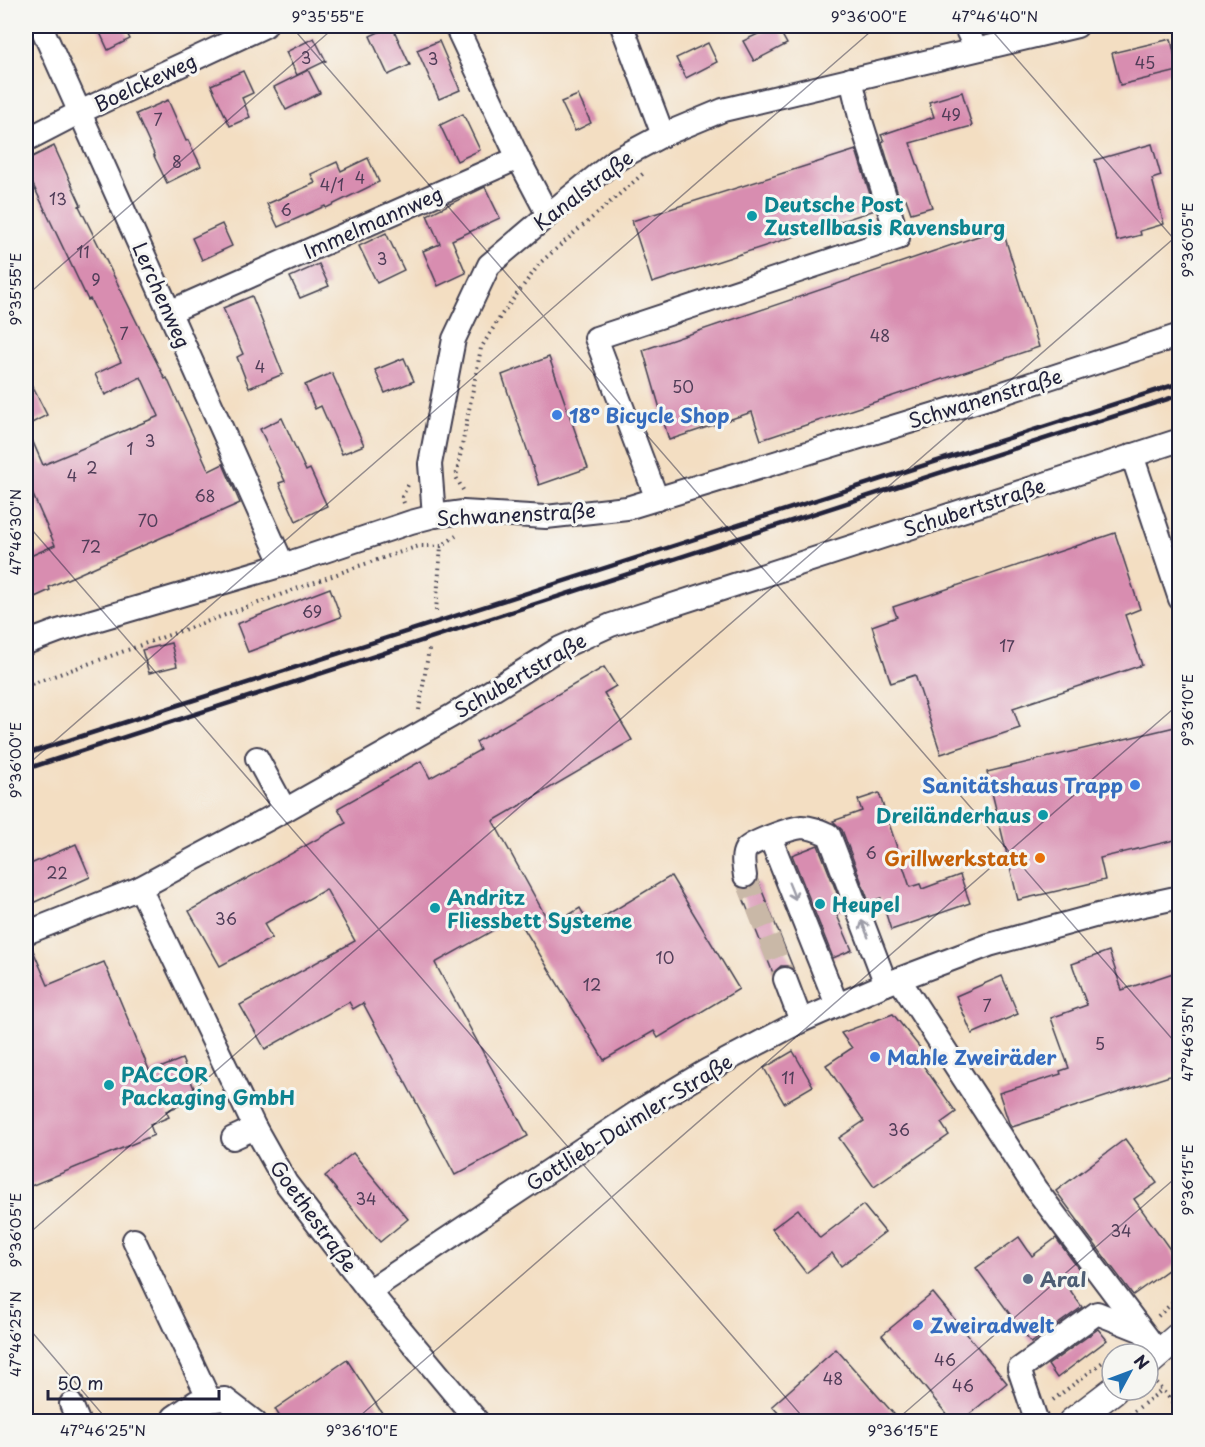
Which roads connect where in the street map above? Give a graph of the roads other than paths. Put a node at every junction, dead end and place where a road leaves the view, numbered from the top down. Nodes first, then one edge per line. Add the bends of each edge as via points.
1 (41, 26) edge
2 (265, 26) edge
3 (456, 26) edge
4 (622, 26) edge
5 (965, 26) edge
6 (1077, 26) edge
7 (976, 49) junction
8 (851, 79) junction
9 (80, 112) junction
10 (663, 135) junction
11 (26, 140) edge
12 (518, 158) junction
13 (548, 215) junction
14 (169, 312) junction
15 (1179, 335) edge
16 (1179, 440) edge
17 (1132, 455) junction
18 (657, 499) junction
19 (434, 516) junction
20 (283, 565) junction
21 (1179, 599) edge
22 (26, 643) edge
23 (257, 758) dead end
24 (285, 810) junction
25 (770, 837) junction
26 (745, 876) tunnel mouth
27 (140, 888) junction
28 (1179, 897) edge
29 (26, 933) edge
30 (785, 979) tunnel mouth
31 (893, 981) junction
32 (837, 1005) junction
33 (801, 1021) junction
34 (255, 1128) junction
35 (233, 1138) dead end
36 (134, 1240) dead end
37 (369, 1292) junction
38 (1143, 1332) junction
39 (1179, 1335) edge
40 (1146, 1342) edge
41 (1160, 1359) edge
42 (210, 1401) junction
43 (1100, 1401) edge
44 (1036, 1418) edge
45 (173, 1422) edge
46 (255, 1422) edge
47 (478, 1422) edge
48 (1072, 1422) edge

1 - 9 street, Lerchenweg
2 - 9 street, Boelckeweg
3 - 12 street
4 - 10 street
5 - 7 street
6 - 7 street, Kanalstraße
7 - 8 street, Kanalstraße
8 - 10 street, Kanalstraße via 723,110
8 - 18 street via 898,238 596,338
9 - 11 street, Boelckeweg
9 - 14 street, Lerchenweg
10 - 13 street, Kanalstraße via 616,160
12 - 13 street
12 - 14 street, Immelmannweg
13 - 19 street, Kanalstraße via 489,265 454,339 430,464
14 - 20 street, Lerchenweg
15 - 18 street, Schwanenstraße via 991,398
16 - 17 street, Schubertstraße
17 - 21 street
17 - 24 street, Schubertstraße via 611,625 560,648 453,715
18 - 19 street, Schwanenstraße via 627,508 546,517 463,512
19 - 20 street, Schwanenstraße
20 - 22 street, Schwanenstraße
23 - 24 street
24 - 27 street, Schubertstraße
25 - 26 street via 746,850 742,860
31 -> 25 street via 829,835 801,827
25 -> 32 street
27 - 29 street, Schubertstraße
27 - 34 street, Goethestraße
28 - 31 street, Gottlieb-Daimler-Straße via 989,945
30 - 33 street
31 - 32 street, Gottlieb-Daimler-Straße
31 - 38 street via 1035,1188
32 - 33 street, Gottlieb-Daimler-Straße
33 - 37 street, Gottlieb-Daimler-Straße via 636,1113
34 - 35 street
34 - 37 street, Goethestraße via 286,1183
36 - 42 street
37 - 47 street, Goethestraße
38 - 40 street
38 - 44 street via 1097,1313 1019,1369
39 - 41 main road
42 - 45 street via 196,1402 174,1417
42 - 46 street via 225,1399
43 - 48 main road

